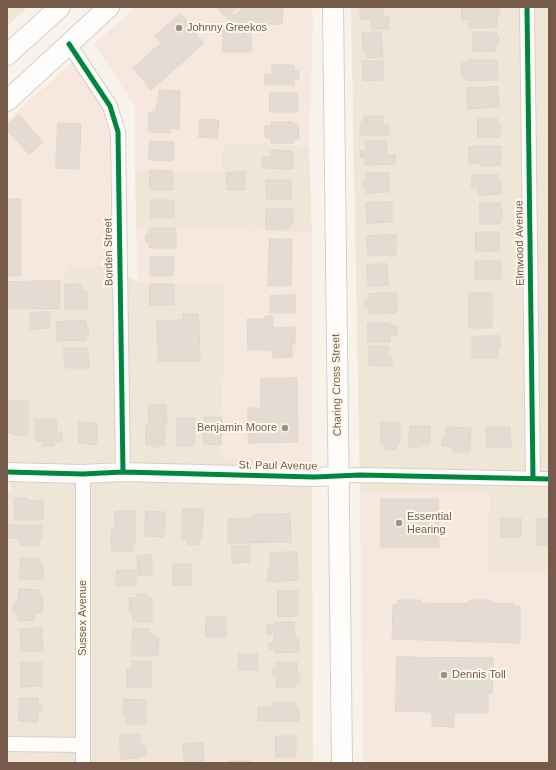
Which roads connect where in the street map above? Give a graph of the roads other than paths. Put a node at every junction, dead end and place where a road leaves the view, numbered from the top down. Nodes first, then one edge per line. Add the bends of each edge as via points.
1 (60, 7) edge
2 (109, 7) edge
3 (333, 7) edge
4 (526, 7) edge
5 (69, 44) junction
6 (7, 55) edge
7 (7, 101) edge
8 (7, 472) edge
9 (123, 472) junction
10 (83, 474) junction
11 (338, 476) junction
12 (533, 478) junction
13 (549, 478) edge
14 (7, 744) edge
15 (83, 744) junction
16 (83, 763) edge
17 (342, 763) edge

1 - 6 main road
2 - 5 main road
3 - 11 main road, Charing Cross Street
4 - 12 street, Elmwood Avenue
5 - 7 main road
5 - 9 street, Borden Street via 110,106 118,132
8 - 10 street, St. Paul Avenue
9 - 10 street, St. Paul Avenue
9 - 11 street, St. Paul Avenue
10 - 15 street, Sussex Avenue
11 - 12 street, St. Paul Avenue
11 - 17 main road, Charing Cross Street
12 - 13 street, St. Paul Avenue
14 - 15 street
15 - 16 street, Sussex Avenue

